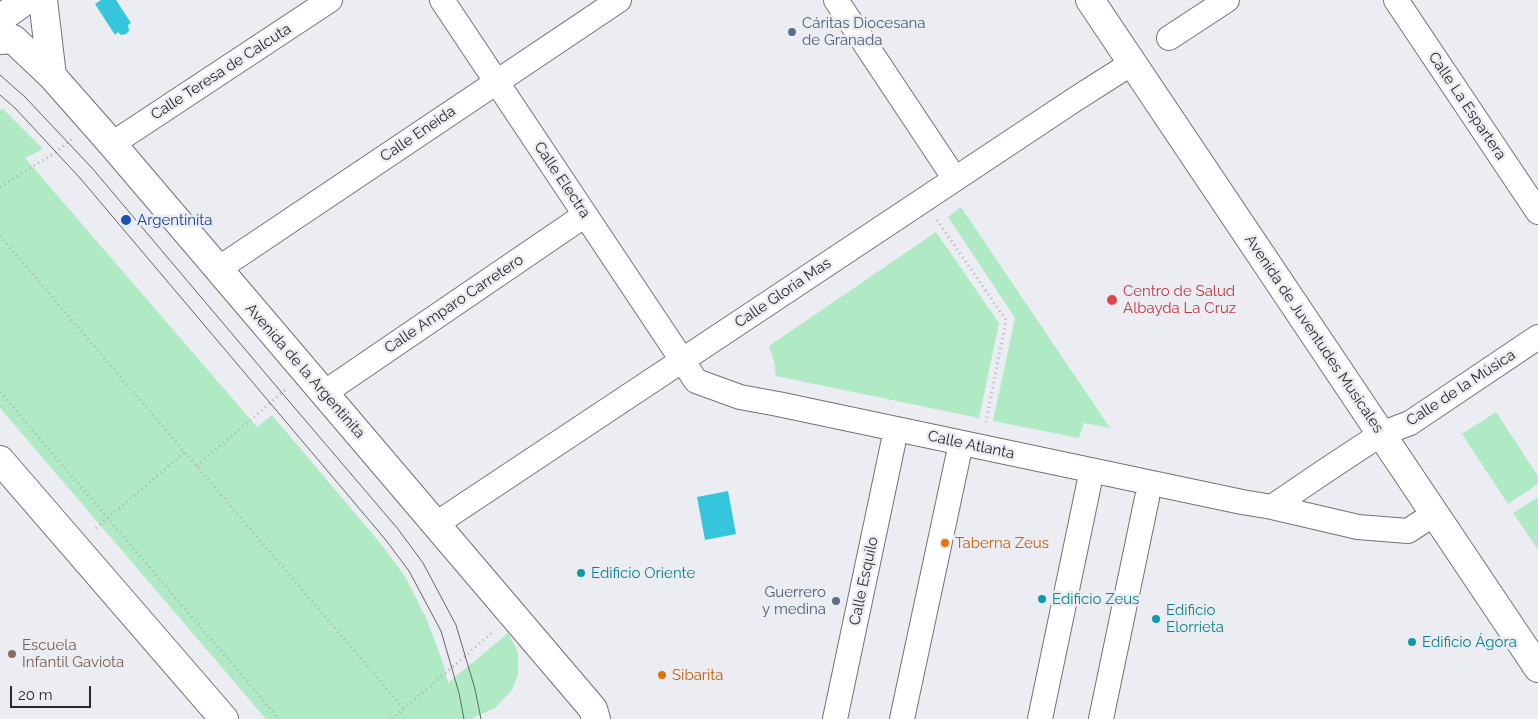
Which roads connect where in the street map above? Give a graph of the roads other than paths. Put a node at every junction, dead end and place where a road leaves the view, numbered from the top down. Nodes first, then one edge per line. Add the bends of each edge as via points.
1 (26, 0) edge
2 (42, 0) edge
3 (330, 0) edge
4 (442, 0) edge
5 (619, 0) edge
6 (836, 0) edge
7 (1090, 0) edge
8 (1227, 0) edge
9 (1396, 0) edge
10 (0, 19) edge
11 (1169, 38) dead end
12 (0, 40) edge
13 (1132, 63) junction
14 (52, 76) junction
15 (497, 82) junction
16 (112, 144) junction
17 (955, 179) junction
18 (1538, 212) edge
19 (585, 215) junction
20 (218, 269) junction
21 (1538, 337) edge
22 (682, 360) junction
23 (324, 393) junction
24 (1381, 434) junction
25 (892, 444) dead end
26 (958, 457) dead end
27 (0, 460) edge
28 (1089, 484) dead end
29 (1147, 498) dead end
30 (1272, 507) junction
31 (1434, 514) junction
32 (436, 524) junction
33 (1538, 668) edge
34 (224, 719) edge
35 (596, 719) edge
36 (835, 719) edge
37 (902, 719) edge
38 (1040, 719) edge
39 (1101, 719) edge

1 - 10 main road
2 - 14 main road
3 - 16 street, Calle Teresa de Calcuta
4 - 15 street, Calle Electra
5 - 15 street, Calle Eneida
6 - 17 street
7 - 13 main road, Avenida de Juventudes Musicales
8 - 11 street
9 - 18 street, Calle La Espartera
12 - 14 main road, Avenida de la Argentinita via 13,39
13 - 17 street, Calle Gloria Mas
13 - 24 main road, Avenida de Juventudes Musicales
14 - 16 main road, Avenida de la Argentinita
15 - 19 street, Calle Electra
15 - 20 street, Calle Eneida
16 - 20 main road, Avenida de la Argentinita
17 - 22 street, Calle Gloria Mas
19 - 22 street, Calle Electra
19 - 23 street, Calle Amparo Carretero
20 - 23 main road, Avenida de la Argentinita
21 - 24 street, Calle de la Música via 1410,423
22 - 30 street, Calle Atlanta via 696,381 740,397
22 - 32 street, Calle Gloria Mas
23 - 32 main road, Avenida de la Argentinita
24 - 30 street
24 - 31 main road, Avenida de Juventudes Musicales
25 - 36 street, Calle Esquilo
26 - 37 street
27 - 34 main road
28 - 38 street
29 - 39 street
30 - 31 street, Calle Atlanta via 1358,527 1408,531
31 - 33 main road, Avenida de Juventudes Musicales
32 - 35 main road, Avenida de la Argentinita via 593,709

